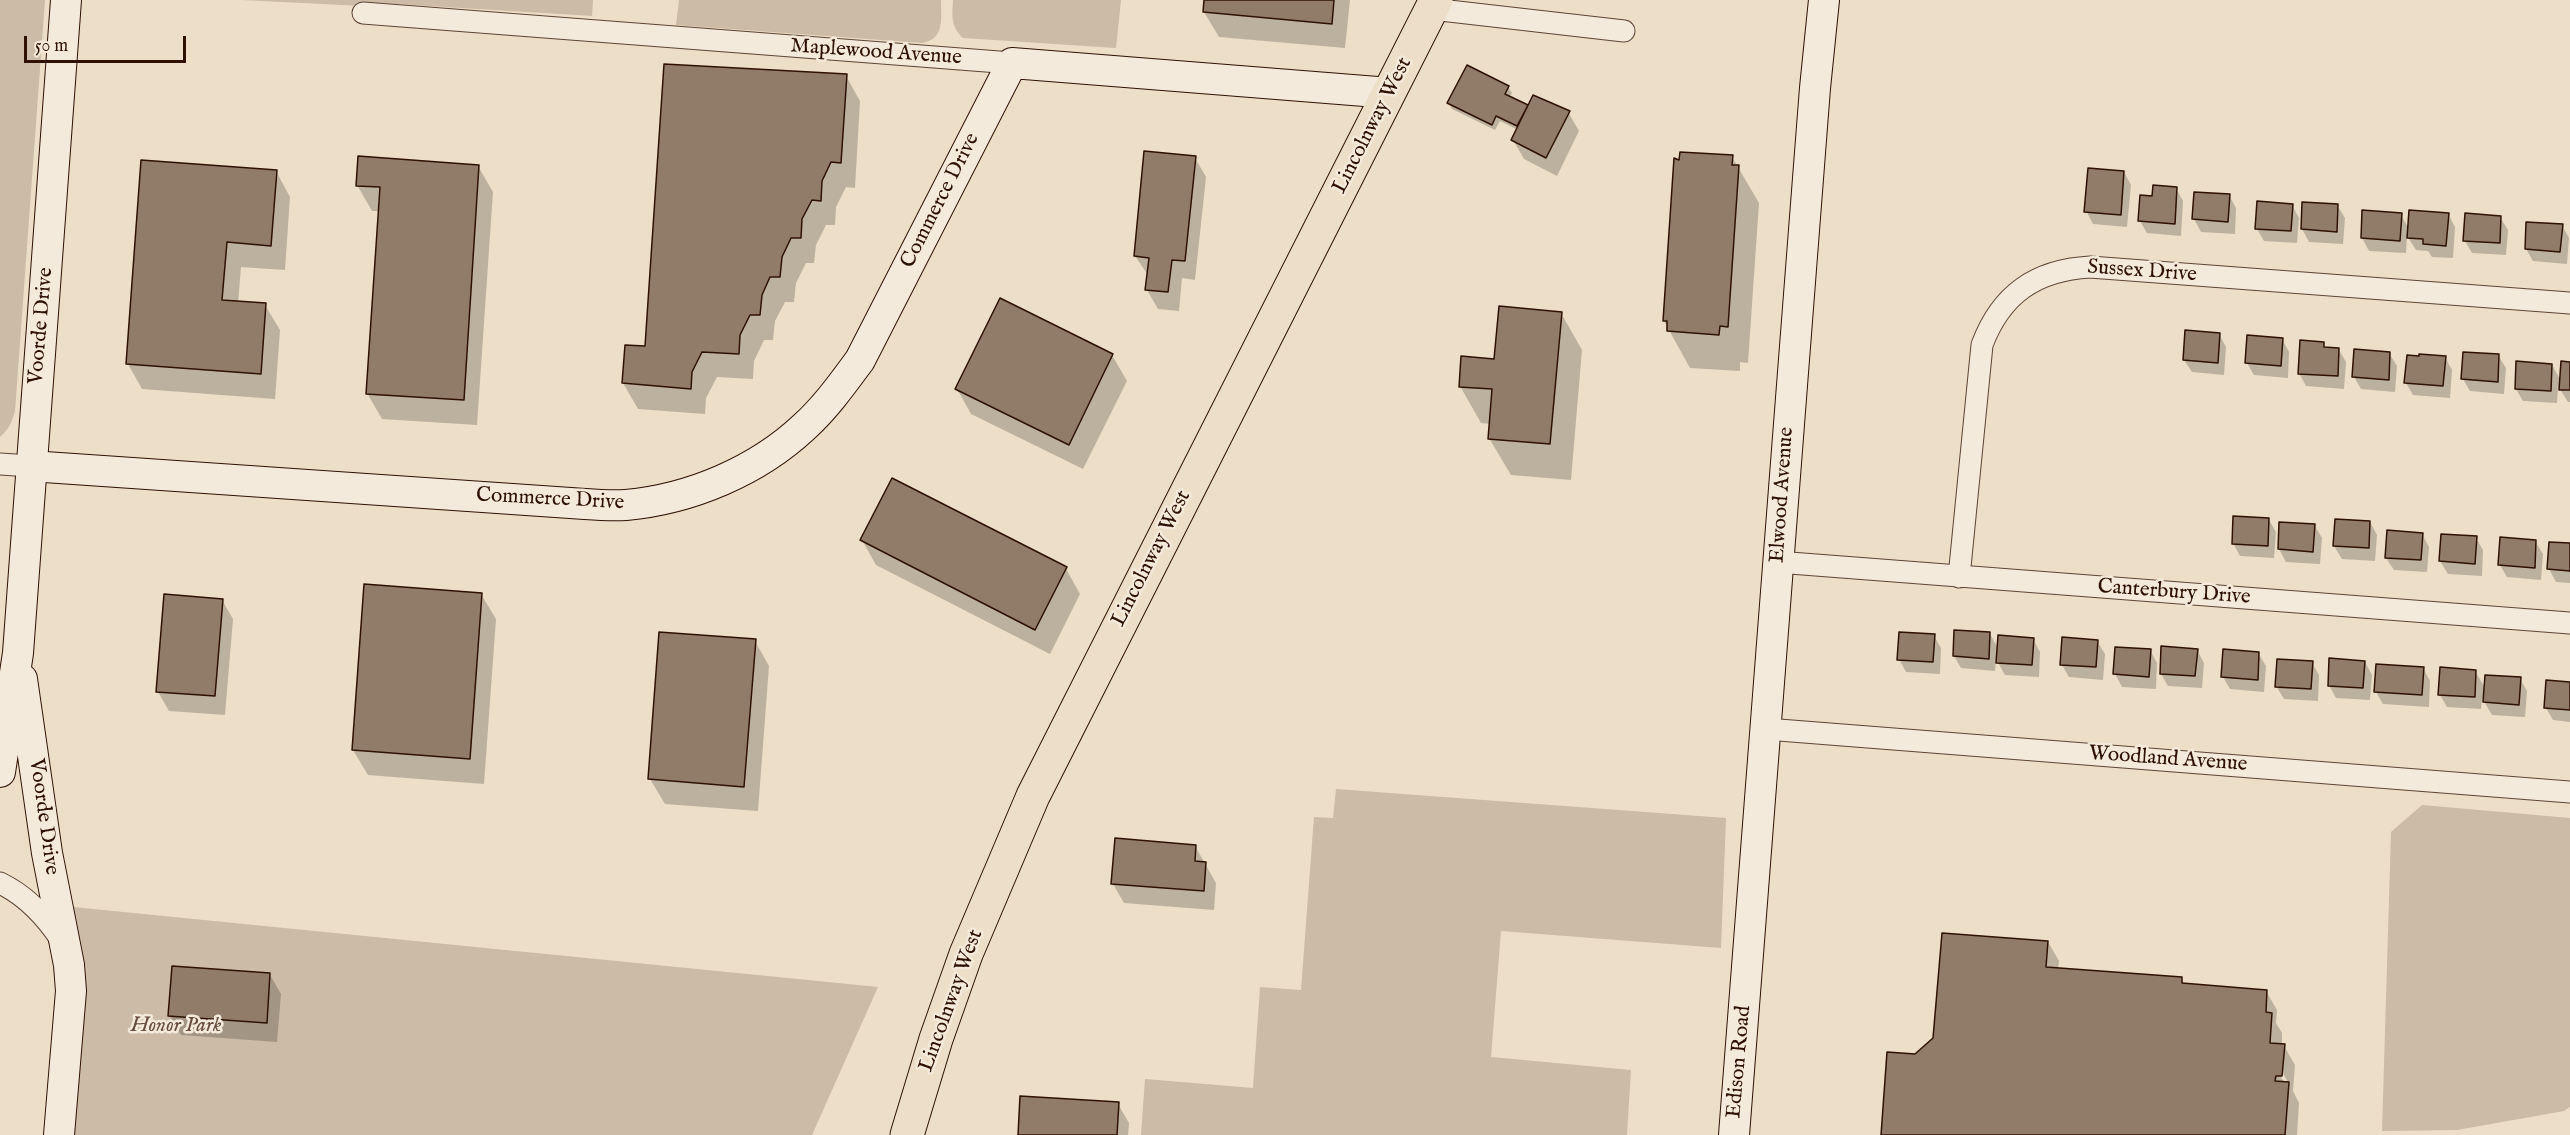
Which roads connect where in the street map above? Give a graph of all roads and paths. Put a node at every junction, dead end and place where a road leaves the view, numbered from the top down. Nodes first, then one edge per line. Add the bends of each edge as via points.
1 (66, 0) edge
2 (1824, 0) edge
3 (1434, 4) edge
4 (363, 13) dead end
5 (1624, 31) dead end
6 (1012, 63) junction
7 (1390, 93) junction
8 (2570, 303) edge
9 (0, 464) edge
10 (30, 466) junction
11 (1777, 562) junction
12 (1959, 577) junction
13 (2570, 623) edge
14 (18, 653) junction
15 (1766, 729) junction
16 (0, 772) edge
17 (2570, 792) edge
18 (0, 883) edge
19 (64, 946) junction
20 (1746, 990) joint
21 (59, 1135) edge
22 (907, 1135) edge
23 (1734, 1135) edge

1 - 10 street, Voorde Drive
2 - 11 street, Elwood Avenue
3 - 5 street
3 - 7 main road, Lincolnway West
4 - 6 street, Maplewood Avenue
6 - 7 street, Maplewood Avenue
6 - 10 street, Commerce Drive via 860,360 804,427 743,471 708,486 626,505 585,504
7 - 22 main road, Lincolnway West via 1033,796 966,954
8 - 12 street, Sussex Drive via 2090,267 2050,274 2008,299 1982,345
9 - 10 street, Commerce Drive
10 - 14 street, Voorde Drive
11 - 12 street, Canterbury Drive
11 - 15 street, Elwood Avenue
12 - 13 street, Canterbury Drive
14 - 16 street, Voorde Drive
14 - 19 street, Voorde Drive
15 - 17 street, Woodland Avenue
15 - 20 street, Elwood Avenue
18 - 19 street via 49,921
19 - 21 street, Voorde Drive via 71,991
20 - 23 street, Edison Road

